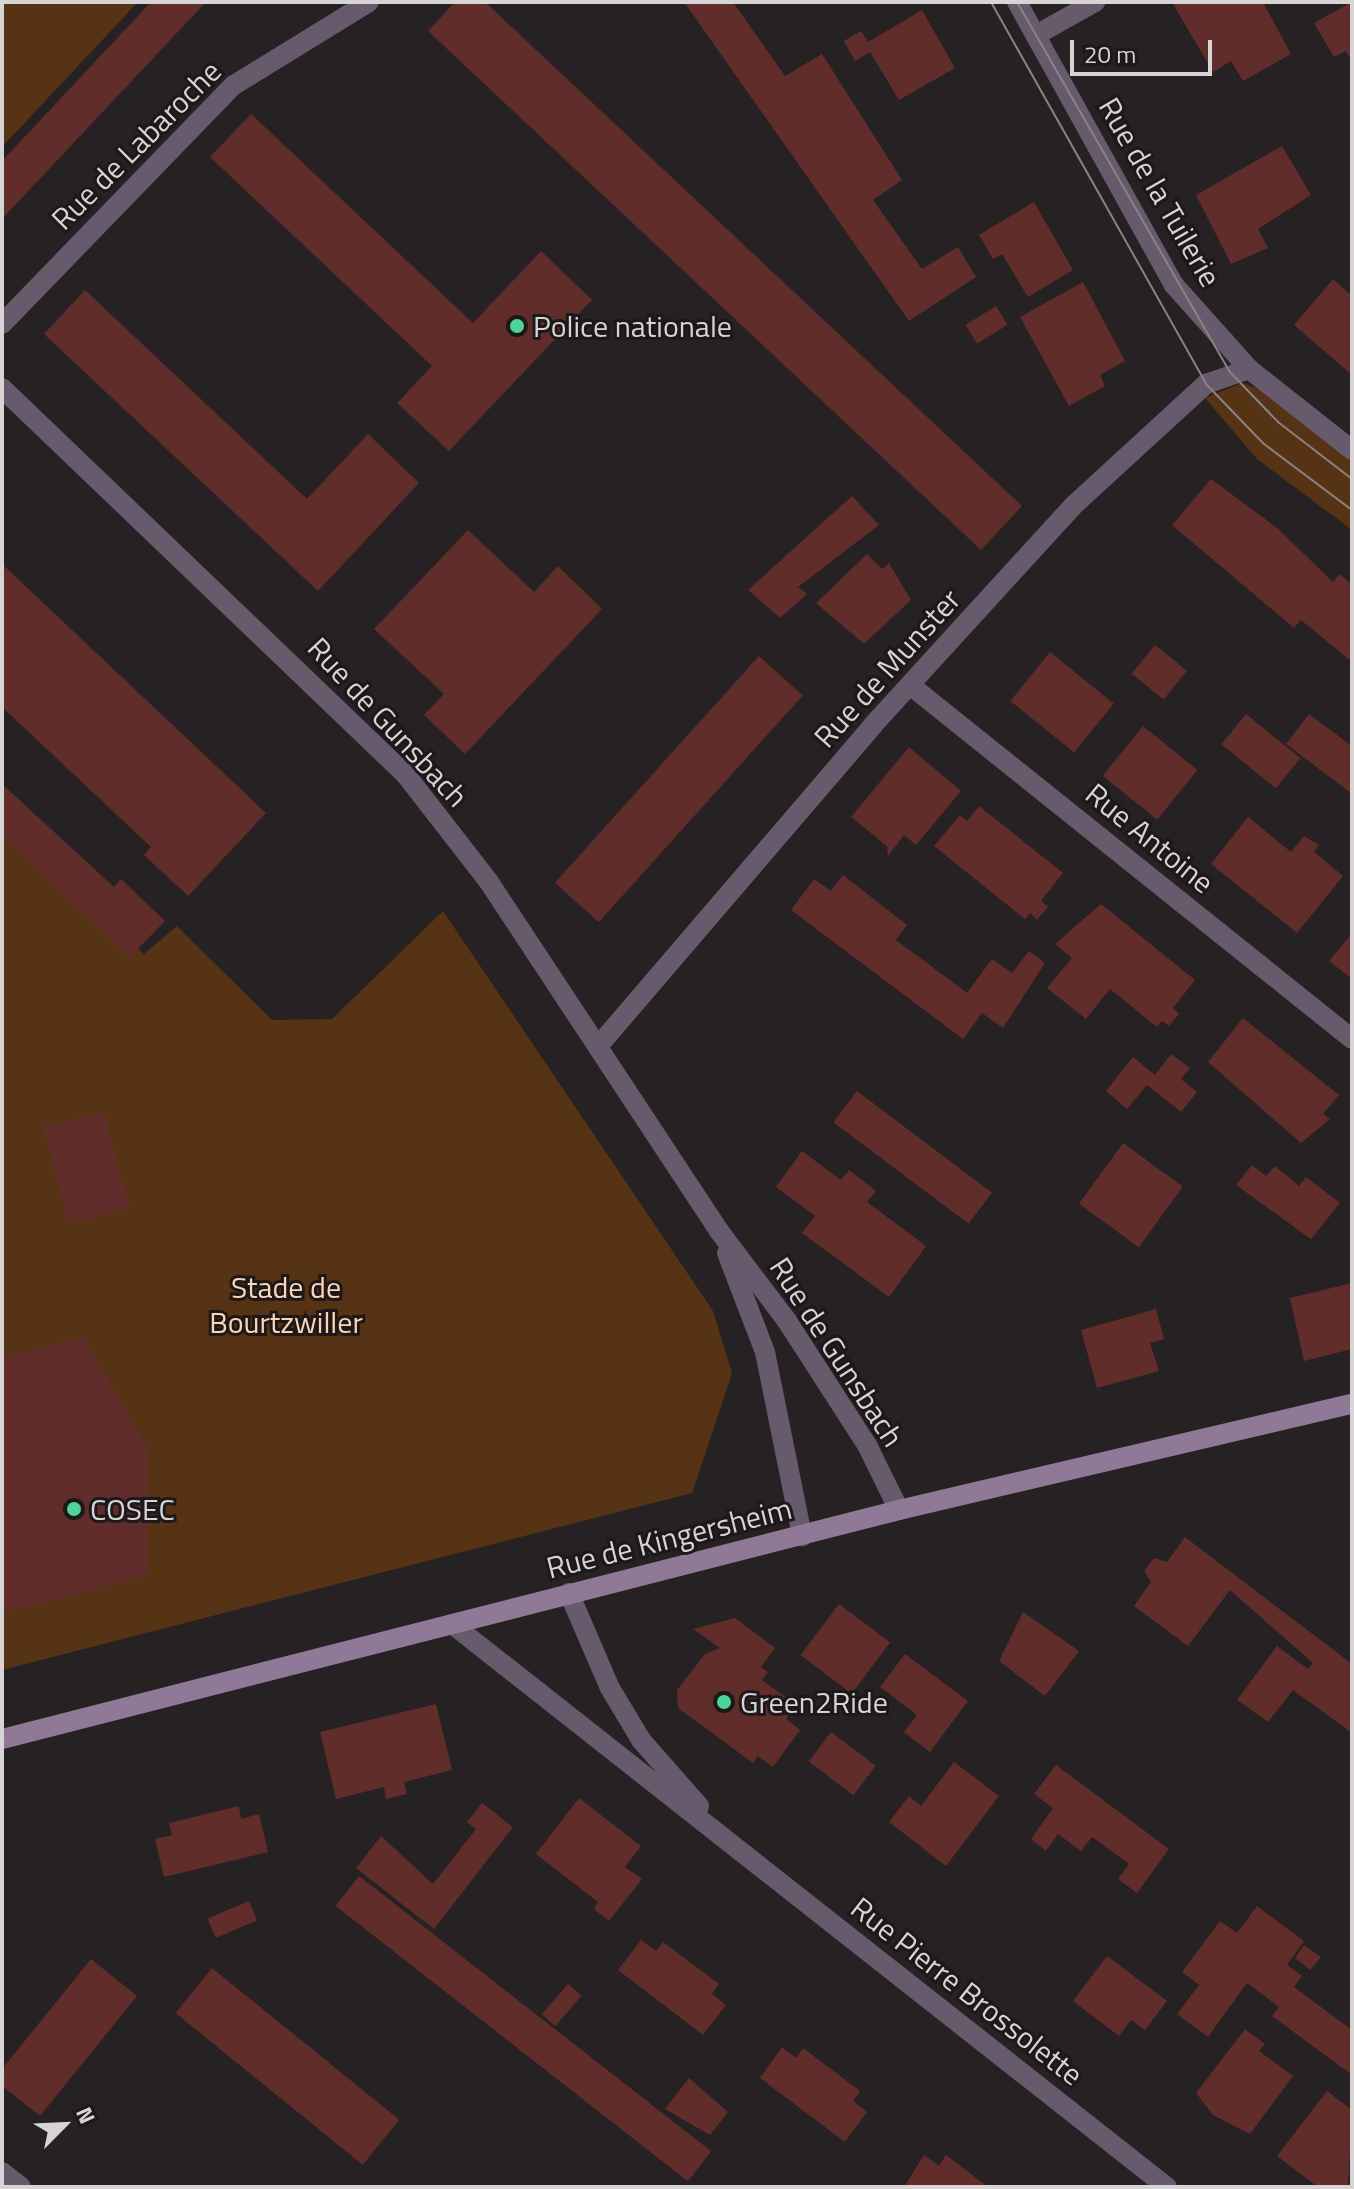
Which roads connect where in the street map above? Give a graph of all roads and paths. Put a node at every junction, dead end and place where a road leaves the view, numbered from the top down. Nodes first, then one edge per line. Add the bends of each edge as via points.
1 (369, 2) edge
2 (1017, 2) edge
3 (1095, 2) edge
4 (1036, 35) junction
5 (2, 324) edge
6 (1249, 369) junction
7 (2, 388) edge
8 (1352, 450) edge
9 (910, 685) junction
10 (1352, 1039) edge
11 (600, 1044) junction
12 (719, 1231) junction
13 (1352, 1404) edge
14 (899, 1510) junction
15 (802, 1536) junction
16 (569, 1593) junction
17 (452, 1624) junction
18 (2, 1739) edge
19 (731, 1842) junction
20 (2, 2172) edge
21 (21, 2187) edge
22 (1167, 2187) edge

1 - 5 street, Rue de Labaroche via 234,85
2 - 4 street, Rue de la Tuilerie
3 - 4 street
4 - 6 street, Rue de la Tuilerie via 1174,285
6 - 8 street, Rue de la Tuilerie
6 - 9 street, Rue de Munster via 1229,371 1173,412 1075,504
7 - 11 street, Rue de Gunsbach via 406,775
9 - 10 street, Rue Antoine
9 - 11 street, Rue de Munster
11 - 12 street, Rue de Gunsbach
12 - 14 street, Rue de Gunsbach via 867,1445
12 - 15 street, Rue de Gunsbach via 765,1352
13 - 14 main road, Rue de Kingersheim
14 - 15 main road, Rue de Kingersheim
15 - 16 main road, Rue de Kingersheim
16 - 17 main road, Rue de Kingersheim
16 - 19 street, Rue Pierre Brossolette via 610,1688 641,1740
17 - 18 main road, Rue de Kingersheim
17 - 19 street, Rue Pierre Brossolette
19 - 22 street, Rue Pierre Brossolette
20 - 21 street

